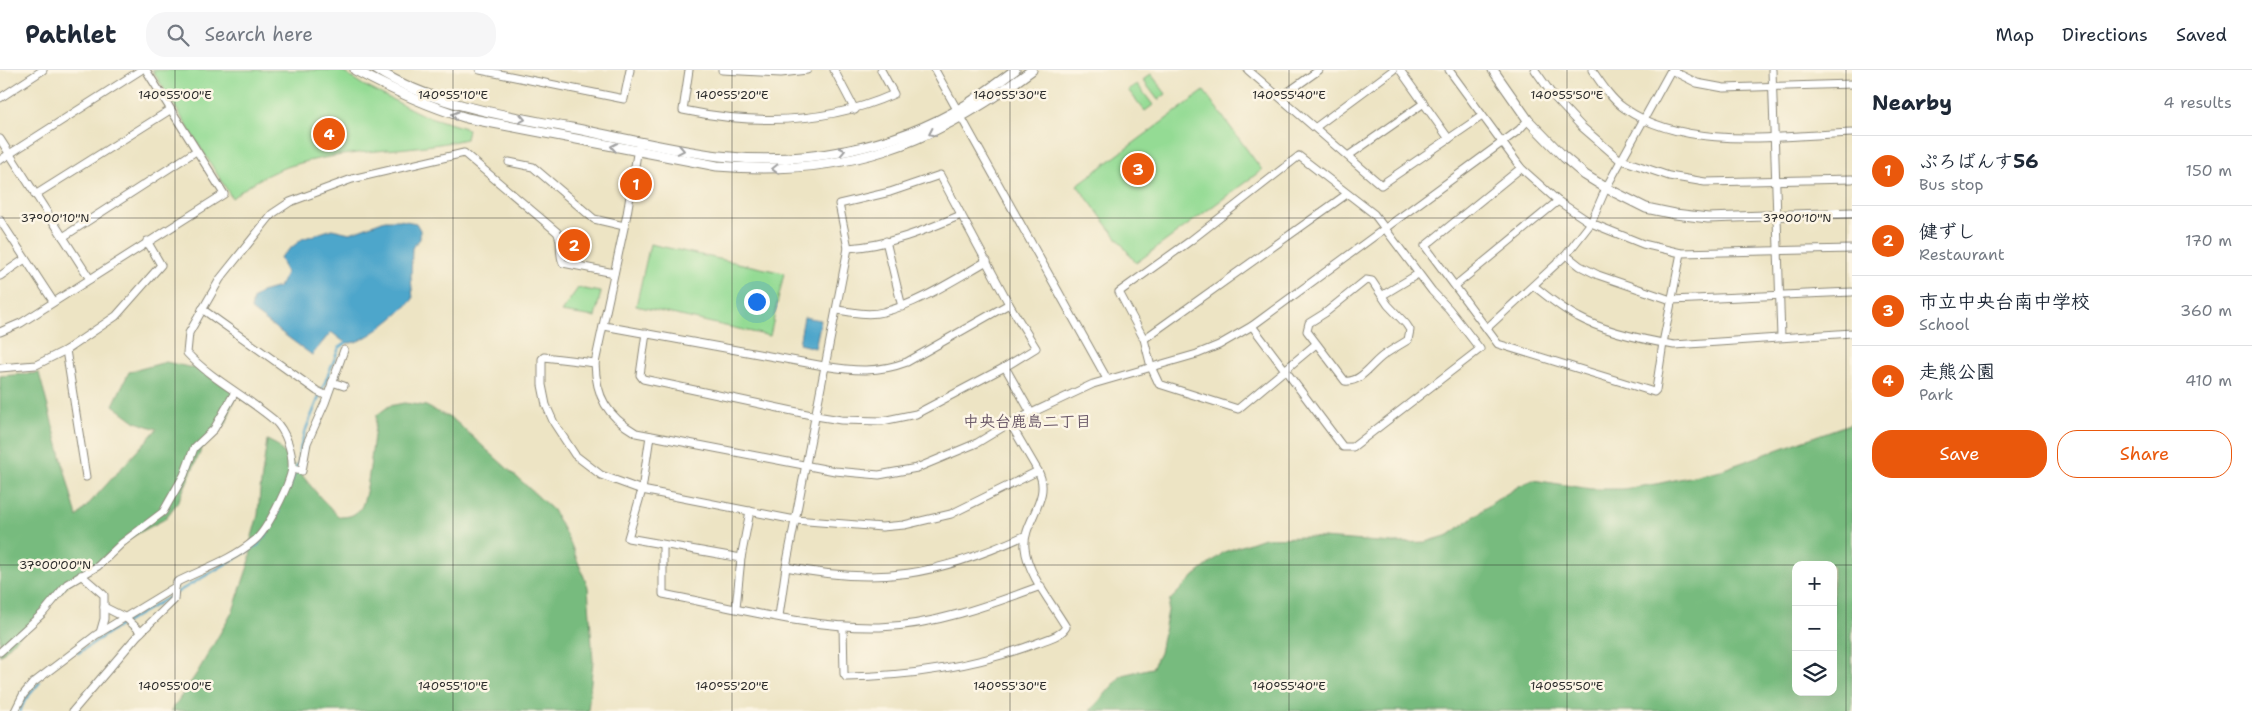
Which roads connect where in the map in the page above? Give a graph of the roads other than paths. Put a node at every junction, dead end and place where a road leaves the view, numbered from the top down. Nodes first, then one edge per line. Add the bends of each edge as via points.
1 (43, 70) edge
2 (141, 70) edge
3 (146, 70) edge
4 (355, 70) edge
5 (377, 70) edge
6 (480, 70) edge
7 (630, 70) edge
8 (690, 70) edge
9 (722, 70) edge
10 (807, 70) edge
11 (834, 70) edge
12 (881, 70) edge
13 (934, 70) edge
14 (1015, 70) edge
15 (1032, 70) edge
16 (1248, 70) edge
17 (1319, 70) edge
18 (1393, 70) edge
19 (1400, 70) edge
20 (1449, 70) edge
21 (1493, 70) edge
22 (1535, 70) edge
23 (1592, 70) edge
24 (1772, 70) edge
25 (1852, 84) edge
26 (1772, 86) junction
27 (1280, 97) junction
28 (0, 98) edge
29 (1424, 103) junction
30 (170, 110) junction
31 (856, 110) junction
32 (959, 114) junction
33 (1482, 116) junction
34 (1645, 119) junction
35 (1528, 120) junction
36 (1316, 127) junction
37 (1852, 133) edge
38 (1775, 137) junction
39 (0, 139) edge
40 (1449, 139) junction
41 (640, 141) junction
42 (1502, 143) junction
43 (196, 151) junction
44 (638, 152) junction
45 (9, 154) junction
46 (1348, 156) junction
47 (0, 160) edge
48 (1623, 160) junction
49 (509, 162) dead end
50 (1521, 168) junction
51 (1852, 179) edge
52 (1775, 181) junction
53 (1606, 188) junction
54 (35, 194) junction
55 (1347, 194) junction
56 (1558, 201) junction
57 (1852, 213) edge
58 (961, 215) junction
59 (1775, 215) junction
60 (0, 220) edge
61 (1590, 223) junction
62 (624, 226) junction
63 (1384, 230) junction
64 (63, 237) junction
65 (147, 241) junction
66 (886, 241) junction
67 (848, 248) junction
68 (1852, 249) edge
69 (1778, 252) junction
70 (1681, 253) junction
71 (1566, 255) junction
72 (25, 259) junction
73 (987, 261) junction
74 (614, 273) junction
75 (1418, 274) junction
76 (0, 276) edge
77 (90, 279) junction
78 (1456, 285) junction
79 (1534, 286) junction
80 (1852, 292) edge
81 (1779, 294) junction
82 (1382, 295) junction
83 (1671, 300) junction
84 (53, 302) junction
85 (1009, 304) junction
86 (902, 307) junction
87 (202, 309) junction
88 (837, 310) junction
89 (604, 326) junction
90 (1252, 326) junction
91 (1487, 328) junction
92 (0, 332) edge
93 (646, 333) junction
94 (1852, 333) edge
95 (1781, 337) junction
96 (1144, 339) junction
97 (1663, 343) junction
98 (1316, 344) junction
99 (66, 350) junction
100 (344, 350) dead end
101 (595, 363) junction
102 (824, 366) junction
103 (1005, 367) junction
104 (1151, 367) junction
105 (0, 368) edge
106 (1285, 369) junction
107 (1107, 379) junction
108 (332, 382) junction
109 (344, 386) dead end
110 (235, 392) junction
111 (327, 396) junction
112 (1031, 413) junction
113 (816, 416) junction
114 (1010, 423) junction
115 (650, 436) junction
116 (806, 467) junction
117 (292, 469) junction
118 (1038, 471) junction
119 (86, 477) dead end
120 (642, 490) junction
121 (750, 512) junction
122 (795, 520) junction
123 (1024, 536) junction
124 (663, 545) junction
125 (741, 558) junction
126 (786, 567) junction
127 (81, 574) junction
128 (1041, 586) junction
129 (175, 587) junction
130 (104, 607) junction
131 (736, 608) junction
132 (779, 616) junction
133 (126, 618) junction
134 (843, 626) junction
135 (141, 632) junction
136 (100, 633) junction
137 (0, 652) edge
138 (16, 711) edge
139 (73, 711) edge

1 - 28 street
2 - 45 street
3 - 30 street
44 -> 4 street via 467,118 430,107
5 -> 41 street via 456,104
6 - 7 street via 624,99
8 - 31 street via 683,110 757,121
9 - 10 street via 781,73
11 - 31 street
12 - 31 street via 894,94
13 - 32 street
14 - 32 street
15 - 32 street via 989,101
16 - 27 street
17 - 27 street
18 - 36 street
19 - 29 street
20 - 33 street
21 - 35 street
22 - 48 street via 1554,97 1582,127
23 - 34 street via 1623,107
24 - 26 street
25 - 26 street
26 - 34 street via 1724,88 1697,83 1671,70
26 - 38 street
27 - 36 street
29 - 40 street
29 - 46 street
30 - 43 street
30 - 54 street
41 -> 32 street via 718,156 791,159 872,145
32 -> 44 street via 917,139 887,150 851,160 791,169 717,166
32 - 107 street
33 - 40 street
33 - 42 street
34 - 38 street via 1672,131 1695,136
34 - 48 street
35 - 42 street
35 - 53 street via 1564,157
36 - 46 street
37 - 38 street
38 - 52 street
39 - 45 street
40 - 46 street via 1380,185
41 - 44 street
42 - 50 street
42 - 63 street
43 - 64 street
43 - 65 street via 224,194
44 - 62 street
45 - 47 street
45 - 54 street
48 - 52 street via 1669,176 1705,182
48 - 53 street
49 - 62 street via 533,167 594,219
50 - 56 street
50 - 78 street via 1425,246
51 - 52 street
52 - 59 street
53 - 59 street via 1646,208 1675,214 1708,218
53 - 61 street
54 - 64 street
55 - 63 street via 1374,214
55 - 96 street
55 - 96 street via 1300,156 1119,292
56 - 61 street
56 - 78 street
57 - 59 street
58 - 66 street
58 - 67 street via 940,175 890,192 839,204
58 - 73 street
59 - 69 street
60 - 72 street
61 - 70 street via 1643,244
61 - 71 street
62 - 74 street
63 - 75 street
63 - 90 street
64 - 77 street
65 - 77 street
65 - 99 street via 161,265 116,316
66 - 67 street
66 - 86 street
67 - 88 street
68 - 69 street
69 - 70 street
69 - 81 street
70 - 83 street
71 - 79 street
71 - 83 street via 1598,275
72 - 76 street
72 - 84 street
73 - 85 street
73 - 86 street
74 - 87 street via 563,263 557,232 464,153 352,178 290,202 272,214 220,279
74 - 89 street
75 - 82 street
75 - 106 street via 1480,349 1353,448 1343,447
77 - 84 street
78 - 91 street
79 - 91 street
79 - 97 street via 1580,318
80 - 81 street
81 - 83 street
81 - 95 street
82 - 98 street via 1372,281 1366,280 1309,323 1307,332
82 - 98 street via 1406,324 1410,336 1357,379 1345,381
83 - 97 street
84 - 92 street
85 - 102 street via 906,362 889,368 856,371
85 - 103 street via 1036,348
86 - 88 street via 862,314
87 - 110 street via 189,333 187,353
87 - 111 street
88 - 102 street
89 - 93 street
89 - 101 street
90 - 104 street via 1197,354
90 - 106 street
91 - 97 street via 1498,344 1654,392
93 - 102 street
93 - 113 street via 640,375 643,379
94 - 95 street
95 - 97 street via 1674,345
96 - 104 street
98 - 106 street
99 - 105 street via 36,365
99 - 119 street
100 - 108 street
101 - 115 street via 600,395 609,411 620,424 636,434
101 - 120 street via 544,357 542,385 546,405 575,455 601,475
102 - 113 street
103 - 112 street
103 - 113 street via 932,406 898,419 867,422
104 - 106 street via 1159,384 1238,409
104 - 107 street
107 - 112 street
108 - 109 street
108 - 111 street
110 - 117 street via 275,421 291,453
110 - 127 street via 214,429 194,448 184,475 163,512 104,561
111 - 117 street via 307,443 302,471
112 - 114 street
113 - 116 street
114 - 116 street via 977,443 917,468 879,475
114 - 118 street
115 - 116 street
115 - 120 street
116 - 122 street
117 - 129 street via 271,518 256,540 210,568 177,582
118 - 122 street via 951,514 904,525
118 - 123 street via 1043,486 1037,510
120 - 121 street
120 - 124 street via 628,538
121 - 122 street
121 - 125 street
122 - 126 street
123 - 126 street via 991,551 912,574 825,575
123 - 128 street via 1026,561
124 - 125 street
124 - 131 street via 663,594
125 - 131 street
126 - 132 street
127 - 130 street via 104,595
127 - 137 street via 67,584 43,613
128 - 134 street via 946,617 881,627
128 - 134 street via 1066,626 1064,630 1018,650 975,663 894,676 846,677
129 - 133 street
129 - 135 street via 174,600
130 - 133 street
130 - 136 street
131 - 132 street
132 - 134 street
133 - 135 street
133 - 136 street
135 - 139 street
136 - 138 street via 28,687

